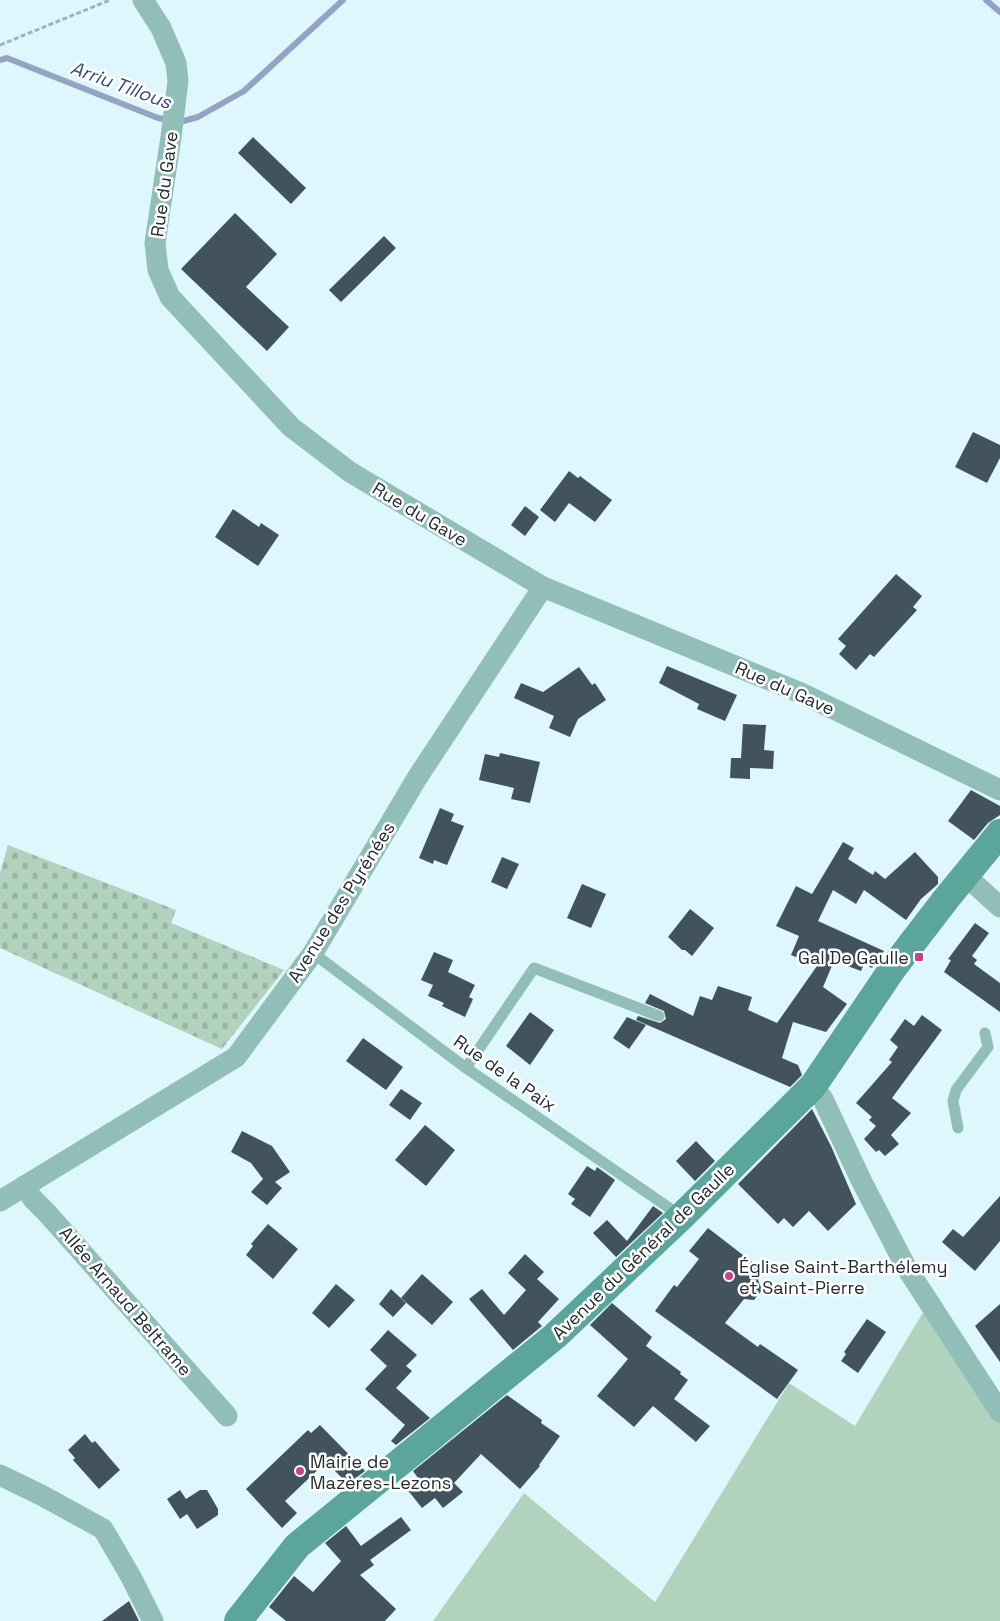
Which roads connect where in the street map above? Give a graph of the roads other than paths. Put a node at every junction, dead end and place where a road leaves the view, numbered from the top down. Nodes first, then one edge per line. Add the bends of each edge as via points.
1 (143, 0) edge
2 (542, 587) junction
3 (1000, 790) edge
4 (1000, 833) edge
5 (966, 876) junction
6 (1000, 907) edge
7 (313, 952) junction
8 (660, 1016) dead end
9 (985, 1032) dead end
10 (466, 1068) junction
11 (813, 1086) junction
12 (958, 1128) dead end
13 (24, 1186) junction
14 (0, 1200) edge
15 (682, 1216) junction
16 (1000, 1412) edge
17 (227, 1416) dead end
18 (0, 1475) edge
19 (153, 1621) edge
20 (238, 1621) edge

1 - 2 street, Rue du Gave via 161,28 176,63 178,80 155,243 158,270 170,297 290,428 350,472
2 - 3 street, Rue du Gave via 801,693
2 - 7 street, Avenue des Pyrénées via 417,778
4 - 5 main road, Avenue du Général de Gaulle
5 - 6 street
5 - 11 main road, Avenue du Général de Gaulle via 893,968
7 - 10 lane, Rue de la Paix
7 - 13 street, Avenue des Pyrénées via 236,1057
8 - 10 lane via 534,968
9 - 12 lane via 988,1047 956,1090 953,1101
10 - 15 lane, Rue de la Paix
11 - 15 main road, Avenue du Général de Gaulle
11 - 16 street via 824,1099 906,1267
13 - 14 street, Avenue des Pyrénées
13 - 17 street, Allée Arnaud Beltrame
15 - 20 main road, Avenue du Général de Gaulle via 556,1336 296,1546
18 - 19 street via 103,1529

